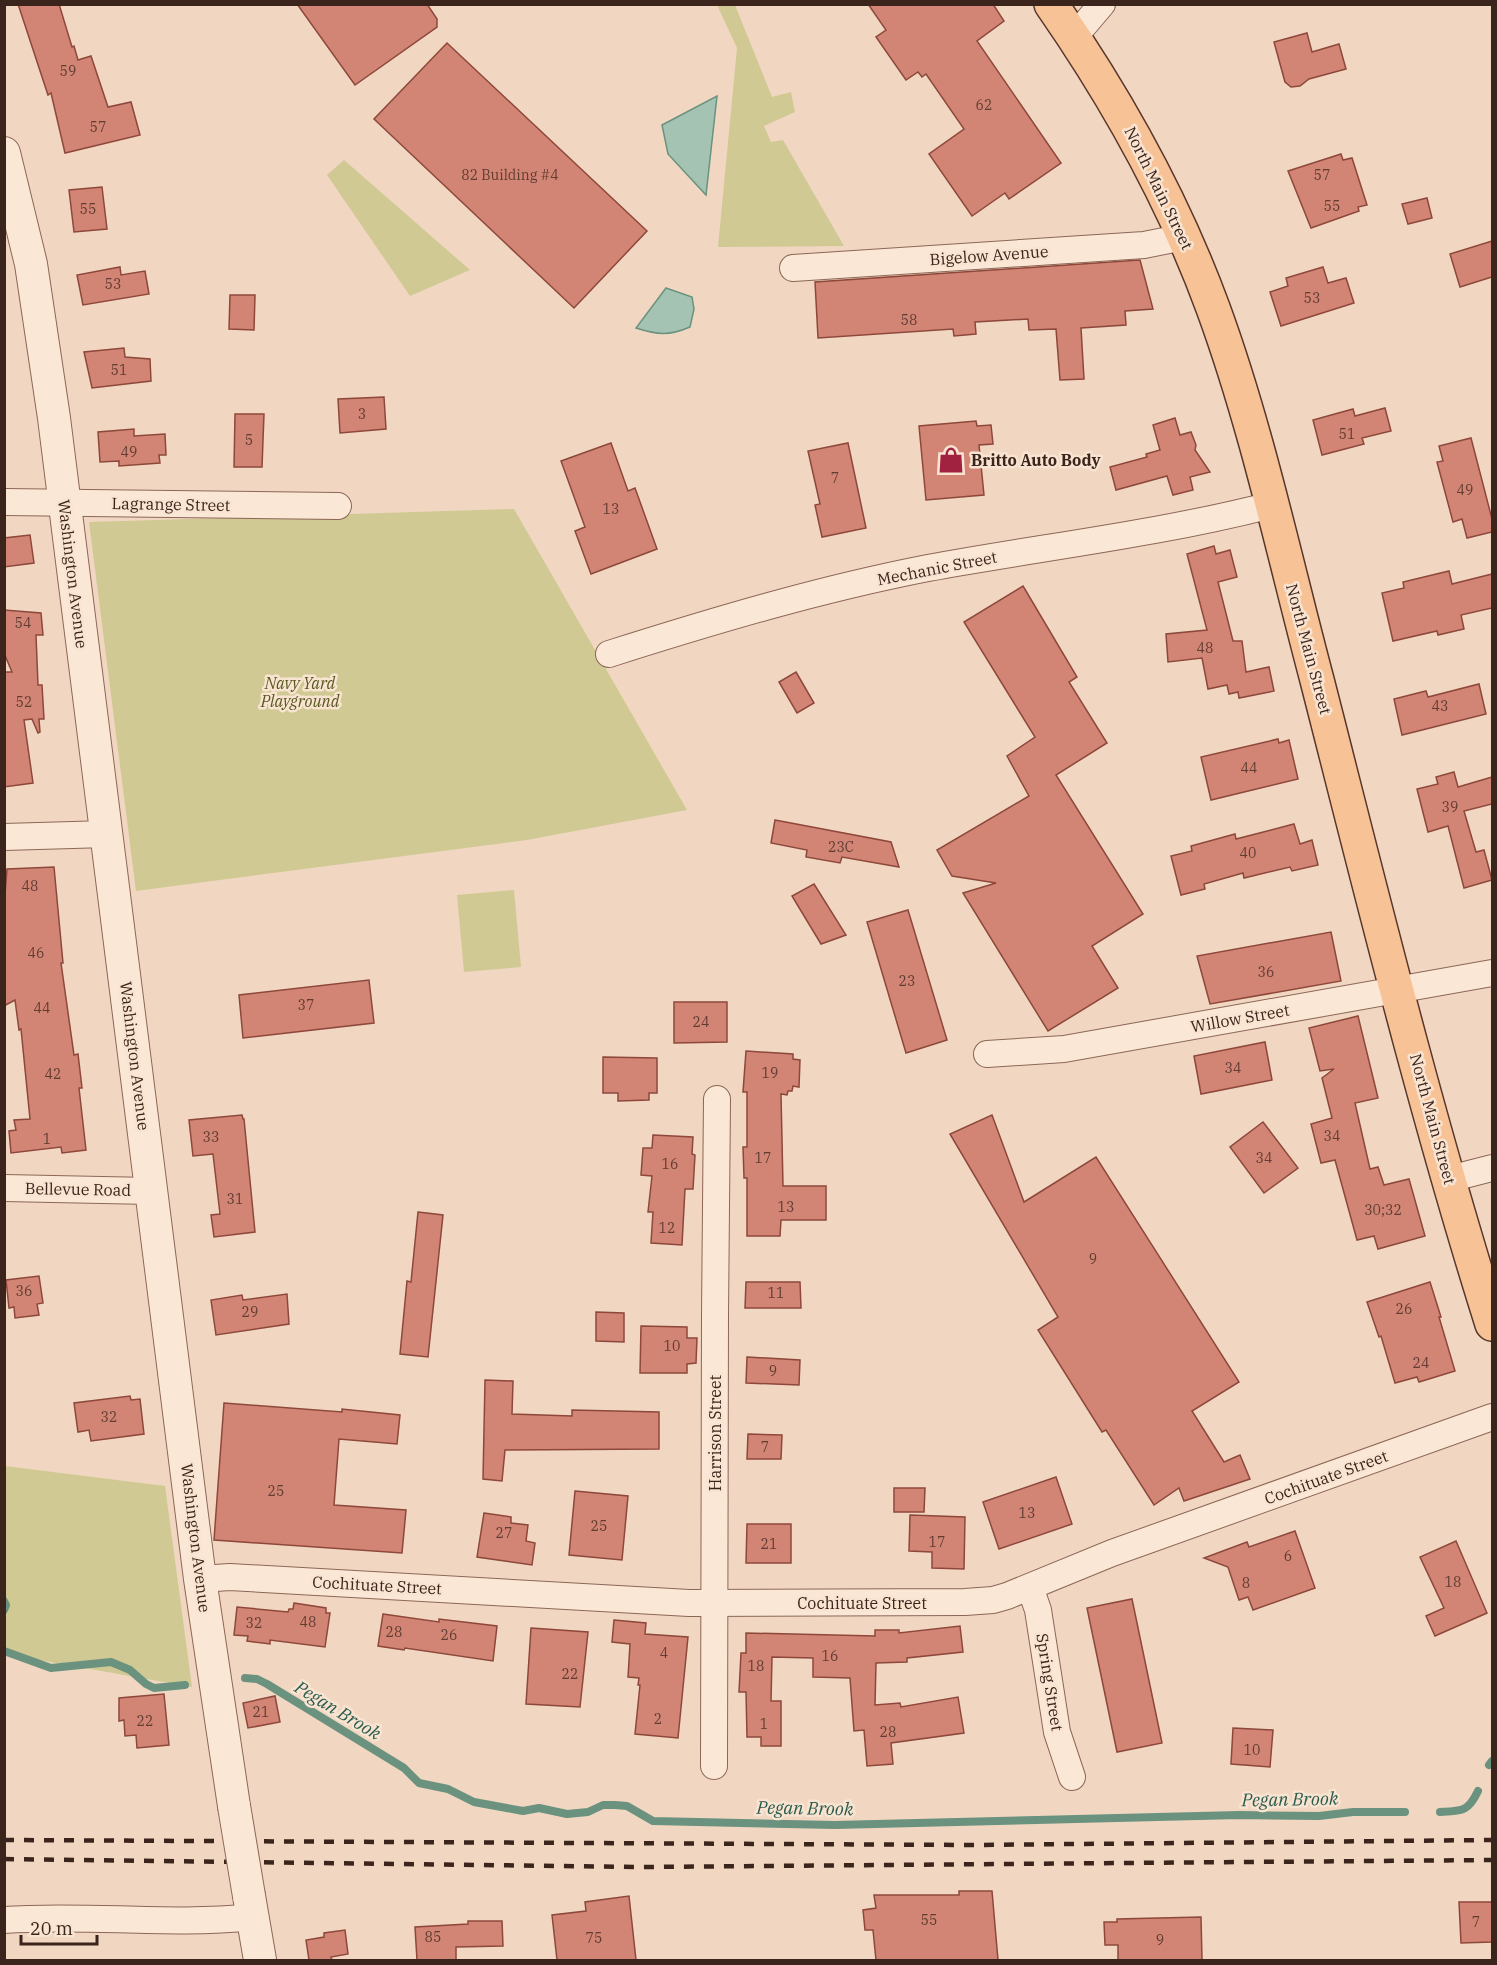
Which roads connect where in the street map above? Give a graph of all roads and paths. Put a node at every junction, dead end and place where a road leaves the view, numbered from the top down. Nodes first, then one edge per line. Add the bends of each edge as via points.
1 (1051, 4) edge
2 (1102, 4) edge
3 (1074, 37) junction
4 (4, 153) edge
5 (1184, 237) junction
6 (792, 268) dead end
7 (4, 501) edge
8 (64, 502) junction
9 (1271, 505) junction
10 (338, 506) dead end
11 (609, 654) dead end
12 (107, 834) junction
13 (4, 837) edge
14 (1492, 973) edge
15 (1398, 991) junction
16 (987, 1054) dead end
17 (717, 1099) dead end
18 (1492, 1168) edge
19 (1449, 1179) junction
20 (4, 1188) edge
21 (151, 1191) junction
22 (1492, 1324) edge
23 (1492, 1417) edge
24 (200, 1579) junction
25 (1030, 1587) junction
26 (715, 1603) junction
27 (714, 1766) dead end
28 (1072, 1777) dead end
29 (251, 1906) junction
30 (4, 1920) edge
31 (260, 1960) edge

1 - 3 main road, North Main Street
2 - 3 street
3 - 5 main road, North Main Street via 1132,131
4 - 8 street, Washington Avenue via 31,264
5 - 6 street, Bigelow Avenue via 1144,245
5 - 9 main road, North Main Street via 1233,369
7 - 8 street, Lagrange Street
8 - 10 street, Lagrange Street
8 - 12 street, Washington Avenue
9 - 11 street, Mechanic Street via 1178,526 876,579
9 - 15 main road, North Main Street
12 - 13 street
12 - 21 street, Washington Avenue
14 - 15 street, Willow Street
15 - 16 street, Willow Street via 1064,1049
15 - 19 main road, North Main Street
17 - 26 street, Harrison Street
18 - 19 street
19 - 22 main road, North Main Street
20 - 21 street, Bellevue Road
21 - 24 street, Washington Avenue
23 - 25 street, Cochituate Street via 1112,1553
24 - 26 street, Cochituate Street via 230,1577
24 - 29 street, Washington Avenue, bridge
25 - 26 street, Cochituate Street via 979,1602
25 - 28 street, Spring Street via 1040,1617 1057,1732
26 - 27 street, Harrison Street
29 - 30 street via 219,1920
29 - 31 street, Washington Avenue

